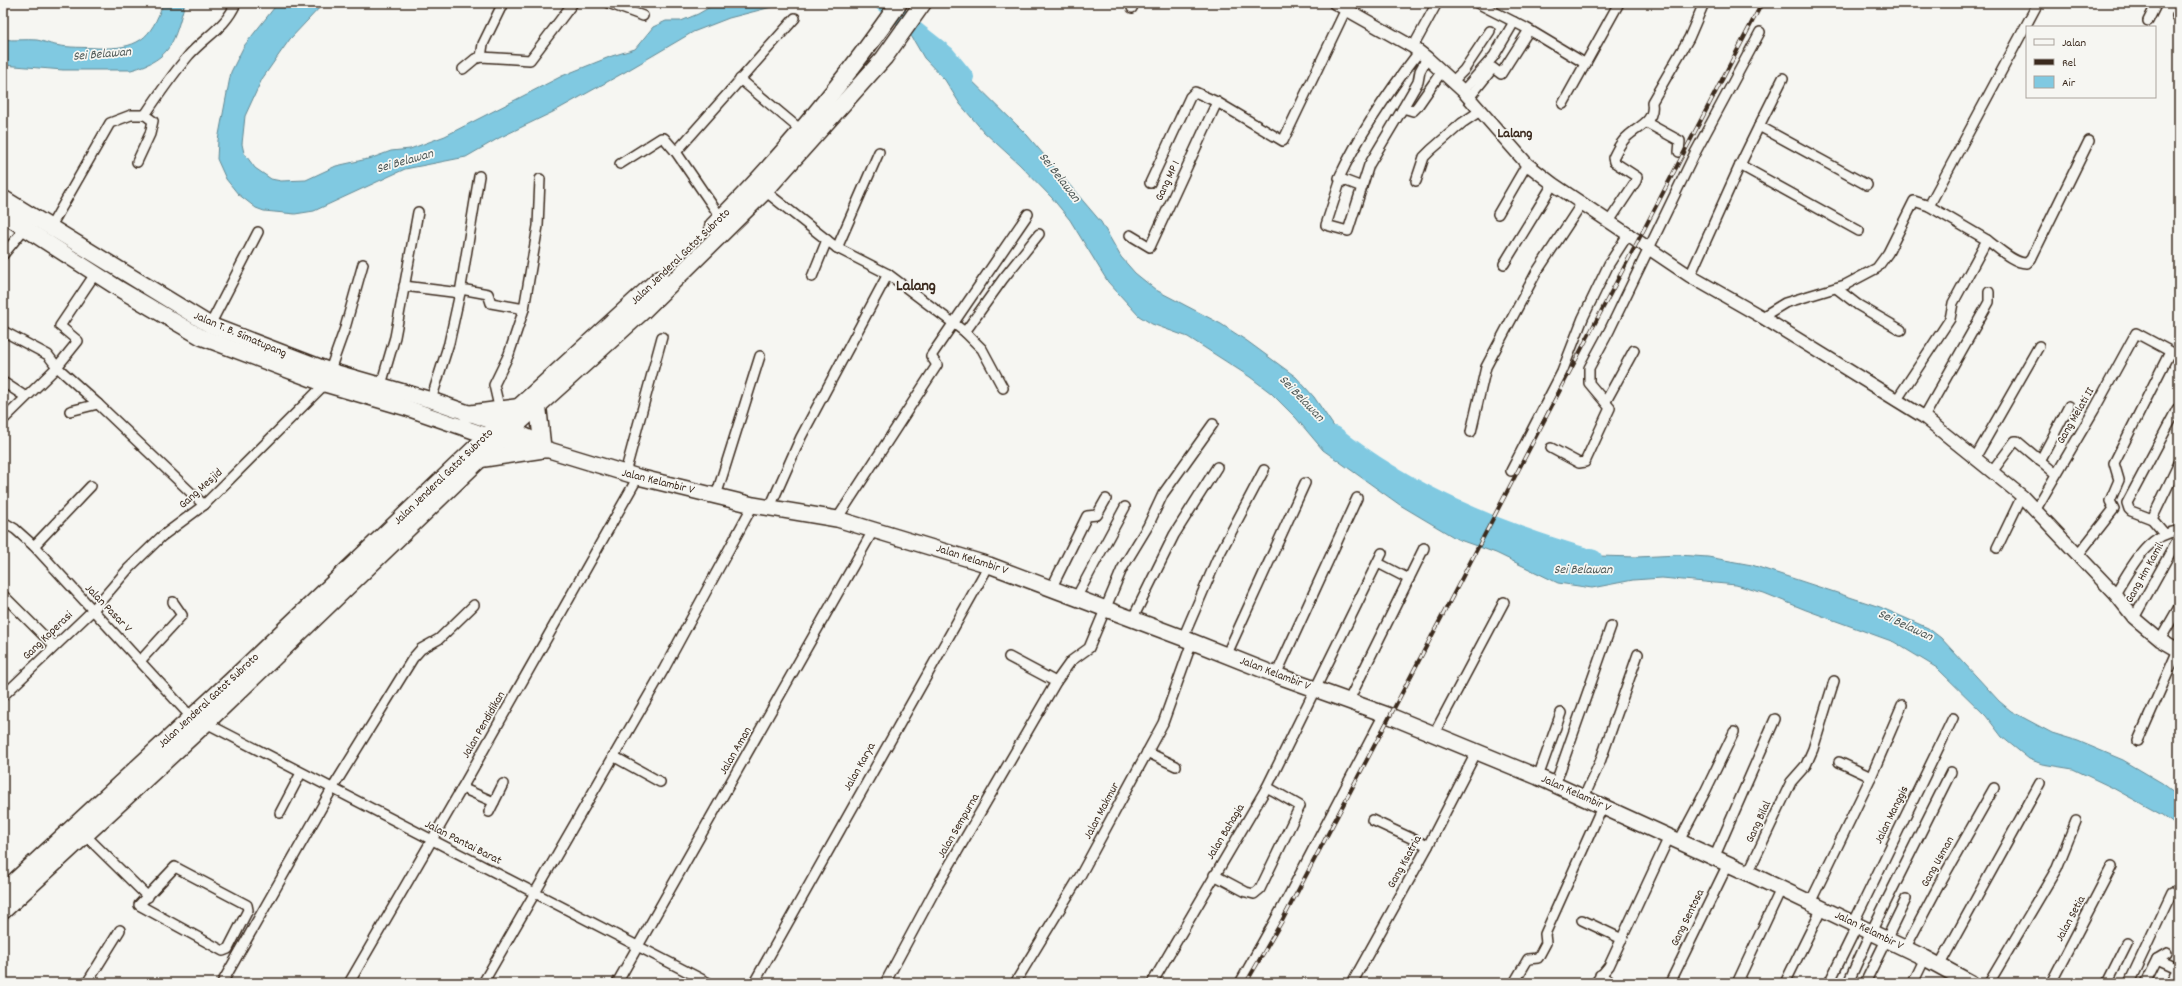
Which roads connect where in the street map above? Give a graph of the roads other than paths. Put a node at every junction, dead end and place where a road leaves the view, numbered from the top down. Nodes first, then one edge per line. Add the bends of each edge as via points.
1 (236, 3) edge
2 (503, 3) edge
3 (573, 3) edge
4 (608, 3) edge
5 (899, 3) edge
6 (920, 3) edge
7 (1335, 3) edge
8 (1437, 3) edge
9 (1477, 3) edge
10 (1619, 3) edge
11 (1704, 3) edge
12 (2038, 3) edge
13 (2157, 3) edge
14 (1346, 9) junction
15 (643, 16) dead end
16 (795, 18) dead end
17 (2148, 21) dead end
18 (1514, 22) junction
19 (1529, 30) junction
20 (1490, 31) dead end
21 (1760, 32) dead end
22 (1420, 52) junction
23 (877, 53) junction
24 (481, 57) junction
25 (1586, 64) junction
26 (1490, 66) junction
27 (463, 69) dead end
28 (1442, 71) junction
29 (1783, 78) dead end
30 (740, 79) junction
31 (1453, 81) junction
32 (1466, 95) junction
33 (1217, 102) junction
34 (1563, 104) dead end
35 (1404, 108) junction
36 (1480, 111) junction
37 (145, 114) junction
38 (1647, 123) junction
39 (1759, 126) junction
40 (802, 131) junction
41 (2090, 141) dead end
42 (676, 152) junction
43 (879, 152) dead end
44 (1679, 152) dead end
45 (137, 162) dead end
46 (620, 164) dead end
47 (1527, 164) junction
48 (1740, 165) junction
49 (479, 176) dead end
50 (540, 179) dead end
51 (1341, 179) junction
52 (1416, 181) dead end
53 (1150, 183) dead end
54 (1553, 184) junction
55 (1867, 184) dead end
56 (1362, 187) junction
57 (765, 191) junction
58 (3, 198) edge
59 (1582, 203) junction
60 (1929, 206) junction
61 (418, 212) dead end
62 (3, 214) edge
63 (1028, 214) dead end
64 (1498, 214) dead end
65 (721, 218) junction
66 (1610, 220) junction
67 (51, 226) junction
68 (25, 228) junction
69 (1859, 231) dead end
70 (258, 232) dead end
71 (1039, 234) dead end
72 (1629, 234) junction
73 (1130, 235) dead end
74 (827, 240) junction
75 (1986, 240) junction
76 (837, 248) junction
77 (1650, 248) junction
78 (3, 255) edge
79 (363, 264) dead end
80 (1504, 264) dead end
81 (95, 274) junction
82 (888, 274) junction
83 (1690, 276) junction
84 (812, 277) dead end
85 (404, 286) junction
86 (1836, 288) junction
87 (460, 291) junction
88 (1989, 292) dead end
89 (524, 309) junction
90 (1762, 318) junction
91 (953, 322) junction
92 (210, 325) junction
93 (3, 330) edge
94 (1901, 330) dead end
95 (965, 332) junction
96 (662, 337) dead end
97 (2039, 346) dead end
98 (1634, 350) dead end
99 (2175, 354) edge
100 (760, 356) dead end
101 (57, 367) junction
102 (328, 377) junction
103 (3, 382) edge
104 (381, 385) junction
105 (1004, 388) dead end
106 (26, 397) junction
107 (431, 400) junction
108 (1606, 401) junction
109 (1896, 401) junction
110 (98, 404) junction
111 (538, 406) junction
112 (2069, 406) dead end
113 (2178, 409) edge
114 (70, 411) dead end
115 (467, 414) joint
116 (1924, 417) junction
117 (3, 420) edge
118 (1213, 424) dead end
119 (500, 428) junction
120 (1471, 432) dead end
121 (543, 448) junction
122 (1551, 448) dead end
123 (1975, 458) junction
124 (481, 459) junction
125 (2040, 461) junction
126 (2179, 463) edge
127 (1217, 468) dead end
128 (1264, 470) dead end
129 (1511, 471) dead end
130 (1992, 472) junction
131 (2056, 474) junction
132 (631, 475) junction
133 (1304, 483) dead end
134 (91, 486) dead end
135 (716, 496) junction
136 (2022, 496) junction
137 (1357, 498) dead end
138 (1106, 499) dead end
139 (204, 505) junction
140 (753, 505) junction
141 (770, 507) junction
142 (1125, 507) dead end
143 (2036, 508) junction
144 (2152, 519) junction
145 (837, 520) junction
146 (3, 522) edge
147 (874, 529) junction
148 (2164, 533) junction
149 (2179, 537) edge
150 (34, 546) junction
151 (1424, 548) dead end
152 (1997, 548) dead end
153 (1382, 553) dead end
154 (2078, 555) junction
155 (1378, 563) junction
156 (989, 565) junction
157 (1409, 579) junction
158 (1051, 589) junction
159 (2115, 594) junction
160 (3, 596) edge
161 (1076, 598) junction
162 (173, 602) dead end
163 (1504, 602) dead end
164 (474, 605) dead end
165 (2179, 607) edge
166 (1105, 608) junction
167 (92, 611) junction
168 (2134, 618) junction
169 (1132, 620) junction
170 (1611, 626) dead end
171 (1188, 640) junction
172 (2160, 640) junction
173 (54, 646) junction
174 (2178, 651) edge
175 (1638, 654) dead end
176 (1226, 656) junction
177 (1009, 657) dead end
178 (141, 660) junction
179 (1276, 676) junction
180 (1834, 681) dead end
181 (1056, 682) junction
182 (237, 685) junction
183 (1314, 689) junction
184 (3, 696) edge
185 (1348, 702) junction
186 (1902, 706) dead end
187 (1561, 713) dead end
188 (1384, 714) junction
189 (1954, 718) dead end
190 (1775, 719) dead end
191 (199, 721) junction
192 (1734, 732) dead end
193 (1434, 734) junction
194 (2138, 741) dead end
195 (1478, 751) junction
196 (1147, 752) junction
197 (613, 756) junction
198 (1839, 762) dead end
199 (1176, 766) dead end
200 (1951, 772) dead end
201 (301, 773) junction
202 (1538, 777) junction
203 (1871, 777) junction
204 (660, 782) dead end
205 (2040, 783) dead end
206 (503, 784) dead end
207 (1555, 785) junction
208 (1267, 787) junction
209 (462, 788) junction
210 (1994, 788) dead end
211 (332, 789) junction
212 (1583, 799) junction
213 (494, 802) junction
214 (1602, 807) junction
215 (488, 812) dead end
216 (280, 813) dead end
217 (1372, 820) dead end
218 (2076, 821) dead end
219 (85, 835) junction
220 (1674, 839) junction
221 (431, 840) junction
222 (1428, 846) junction
223 (1714, 858) junction
224 (1728, 864) junction
225 (2112, 866) dead end
226 (1748, 872) junction
227 (1214, 875) junction
228 (1781, 889) junction
229 (535, 892) junction
230 (2172, 892) dead end
231 (148, 897) junction
232 (1906, 899) dead end
233 (5, 901) edge
234 (1816, 905) junction
235 (1582, 920) dead end
236 (1855, 925) junction
237 (120, 930) dead end
238 (1871, 932) junction
239 (1622, 939) junction
240 (1886, 940) junction
241 (2127, 943) dead end
242 (638, 946) junction
243 (1905, 949) junction
244 (2167, 953) dead end
245 (1925, 958) junction
246 (2156, 959) junction
247 (1939, 966) junction
248 (2178, 966) edge
249 (1597, 979) edge
250 (1738, 981) dead end
251 (2172, 981) dead end
252 (87, 983) edge
253 (222, 983) edge
254 (349, 983) edge
255 (483, 983) edge
256 (617, 983) edge
257 (709, 983) edge
258 (754, 983) edge
259 (885, 983) edge
260 (1015, 983) edge
261 (1152, 983) edge
262 (1240, 983) edge
263 (1352, 983) edge
264 (1514, 983) edge
265 (1613, 983) edge
266 (1670, 983) edge
267 (1785, 983) edge
268 (1829, 983) edge
269 (1848, 983) edge
270 (1865, 983) edge
271 (1913, 983) edge
272 (1971, 983) edge
273 (1989, 983) edge
274 (2051, 983) edge
275 (2107, 983) edge
276 (2129, 983) edge
277 (2145, 983) edge

1 - 37 street via 221,27 191,54
2 - 24 street via 483,44
3 - 24 street via 530,60
4 - 15 street
5 - 23 highway
6 - 23 highway
7 - 14 street
8 - 22 street
9 - 18 street
10 - 25 street
11 - 38 street via 1689,38 1652,102 1653,110
12 - 60 street
13 - 17 street
14 - 22 street
14 - 33 street via 1284,141
16 - 30 street
18 - 19 street
18 - 26 street
19 - 25 street
19 - 26 street via 1501,74
20 - 31 street via 1464,70
21 - 77 street via 1695,153
22 - 28 street
22 - 35 street via 1418,82
22 - 51 street via 1358,140 1339,178
23 - 40 highway, Jalan Jenderal Gatot Subroto
23 - 57 highway, Jalan Jenderal Gatot Subroto via 864,79
24 - 27 street
25 - 34 street
26 - 32 street
28 - 31 street
28 - 35 street via 1416,109 1413,111
29 - 39 street
30 - 40 street
30 - 42 street
31 - 32 street
32 - 36 street
33 - 53 street via 1198,93 1192,93
33 - 73 street, Gang MP 1 via 1150,247
35 - 56 street via 1369,165
36 - 47 street
36 - 52 street via 1462,123 1424,157
37 - 45 street via 153,121 153,129
37 - 67 street via 131,115 110,123
38 - 44 street via 1680,141
38 - 66 street via 1628,136 1613,158 1614,162 1637,177
39 - 48 street
39 - 55 street
40 - 65 highway, Jalan Jenderal Gatot Subroto
41 - 75 street via 2027,263 2016,260
42 - 46 street via 661,138
42 - 65 street
43 - 76 street
47 - 54 street
47 - 64 street
48 - 69 street
48 - 83 street
49 - 87 street
50 - 89 street via 538,226
51 - 56 street
51 - 56 street via 1326,225 1348,231
54 - 59 street
54 - 80 street
57 - 74 street
57 - 111 highway, Jalan Jenderal Gatot Subroto via 642,312
58 - 67 main road, Jalan T. B. Simatupang
59 - 66 street
59 - 120 street via 1536,273 1486,367
60 - 75 street
60 - 86 street via 1914,201 1882,262 1868,273
61 - 85 street
62 - 68 main road, Jalan T. B. Simatupang
63 - 91 street
65 - 119 highway, Jalan Jenderal Gatot Subroto via 646,292 519,407
66 - 72 street
67 - 92 main road, Jalan T. B. Simatupang via 152,292
68 - 78 street
68 - 81 main road, Jalan T. B. Simatupang
70 - 92 street
71 - 95 street
72 - 77 street
72 - 129 street via 1609,264 1582,318 1562,372
74 - 76 street
74 - 84 street
75 - 109 street via 1956,298 1950,318
76 - 82 street
77 - 83 street
77 - 108 street via 1589,368 1589,383
79 - 102 street
81 - 101 street via 60,326 78,341
81 - 102 main road, Jalan T. B. Simatupang via 201,337
82 - 91 street
82 - 141 street via 801,436
83 - 90 street
85 - 87 street
85 - 104 street
86 - 90 street via 1785,303
86 - 94 street via 1858,305
87 - 89 street via 488,294 491,303
87 - 107 street via 449,344
88 - 116 street via 1989,302
89 - 119 street via 509,354 494,385
90 - 109 street
91 - 95 street
91 - 145 street via 931,356 937,365
92 - 102 main road, Jalan T. B. Simatupang
93 - 101 street via 48,355
95 - 105 street via 982,349
96 - 132 street, Jalan Pendidikan
97 - 123 street
98 - 108 street
99 - 131 street, Gang Melati II via 2136,333
99 - 154 street via 2114,463 2119,480 2110,503 2114,510
100 - 135 street
101 - 106 street
101 - 110 street
102 - 104 main road, Jalan T. B. Simatupang
102 - 119 main road, Jalan T. B. Simatupang via 407,408
102 - 139 street, Gang Mesjid
103 - 106 street
104 - 107 main road, Jalan T. B. Simatupang
106 - 117 street
107 - 115 main road, Jalan T. B. Simatupang
108 - 122 street via 1610,408 1585,462 1579,463
109 - 116 street
110 - 114 street
110 - 139 street
111 - 119 highway, Jalan Jenderal Gatot Subroto
111 - 121 highway
112 - 125 street
113 - 144 street via 2127,503 2131,511
115 - 119 highway
116 - 123 street
118 - 166 street, Jalan Sempurna via 1163,494 1148,526 1122,569
119 - 121 main road, Jalan Kelambir V
119 - 124 highway, Jalan Jenderal Gatot Subroto
119 - 182 highway, Jalan Jenderal Gatot Subroto
121 - 124 highway
121 - 132 main road, Jalan Kelambir V
123 - 130 street
124 - 182 highway, Jalan Jenderal Gatot Subroto
125 - 130 street via 2015,441
125 - 131 street
126 - 144 street
127 - 169 street via 1174,534
128 - 171 street, Jalan Makmur via 1217,559
130 - 136 street
131 - 143 street, Gang Melati II
132 - 135 main road, Jalan Kelambir V
132 - 209 street, Jalan Pendidikan
133 - 176 street
134 - 150 street
135 - 140 main road, Jalan Kelambir V
136 - 143 street
136 - 152 street
137 - 179 street
138 - 158 street via 1097,515 1087,516
139 - 167 street, Gang Mesjid via 161,537 129,568
140 - 141 main road, Jalan Kelambir V
140 - 197 street via 664,669
141 - 145 main road, Jalan Kelambir V
142 - 161 street
143 - 154 street
144 - 148 street
145 - 147 main road, Jalan Kelambir V
146 - 150 street, Jalan Pasar V via 16,529
147 - 156 main road, Jalan Kelambir V
147 - 242 street, Jalan Aman
148 - 149 street
148 - 159 street via 2140,555
149 - 168 street, Gang Hm Kamil
150 - 167 street, Jalan Pasar V
151 - 157 street
153 - 155 street, Jalan Bahagia
154 - 159 street
155 - 157 street
155 - 183 street, Jalan Bahagia
156 - 158 main road, Jalan Kelambir V
156 - 258 street, Jalan Karya
157 - 185 street
158 - 161 main road, Jalan Kelambir V
159 - 168 street
160 - 173 street
161 - 166 main road, Jalan Kelambir V
162 - 178 street via 182,615
163 - 193 street
164 - 211 street via 439,639 421,649 414,658
165 - 172 street
166 - 169 main road, Jalan Kelambir V
166 - 181 street, Jalan Sempurna via 1089,648 1071,661
167 - 173 street, Gang Koperasi
167 - 178 street, Jalan Pasar V
168 - 172 street
169 - 171 main road, Jalan Kelambir V
170 - 207 street
171 - 176 main road, Jalan Kelambir V
171 - 196 street, Jalan Makmur via 1163,723
172 - 174 street
173 - 184 street, Gang Koperasi
174 - 194 street
175 - 212 street via 1600,762
176 - 179 main road, Jalan Kelambir V
177 - 181 street
178 - 191 street, Jalan Pasar V
179 - 183 main road, Jalan Kelambir V
180 - 226 street, Gang Bilal via 1806,765 1791,782
181 - 259 street, Jalan Sempurna via 935,890
182 - 191 highway, Jalan Jenderal Gatot Subroto
183 - 185 main road, Jalan Kelambir V
183 - 208 street, Jalan Bahagia
185 - 188 main road, Jalan Kelambir V
186 - 203 street
187 - 202 street
188 - 193 main road, Jalan Kelambir V
188 - 262 street
189 - 236 street, Jalan Manggis
190 - 223 street
191 - 201 street, Jalan Pantai Barat
191 - 219 highway, Jalan Jenderal Gatot Subroto
191 - 233 highway, Jalan Jenderal Gatot Subroto
192 - 220 street via 1705,792
193 - 195 main road, Jalan Kelambir V
195 - 202 main road, Jalan Kelambir V
195 - 222 street, Gang Ksatria
196 - 199 street
196 - 260 street, Jalan Makmur via 1080,876
197 - 204 street
197 - 229 street
198 - 203 street
200 - 238 street
201 - 211 street, Jalan Pantai Barat
201 - 216 street
202 - 207 main road, Jalan Kelambir V
203 - 234 street
205 - 247 street
206 - 213 street
207 - 212 main road, Jalan Kelambir V
208 - 227 street, Jalan Bahagia
208 - 227 street via 1300,806 1260,889 1254,894 1246,892
209 - 213 street
209 - 221 street, Jalan Pendidikan
210 - 243 street, Gang Usman
211 - 221 street, Jalan Pantai Barat
211 - 253 street
212 - 214 main road, Jalan Kelambir V
213 - 215 street
214 - 220 main road, Jalan Kelambir V
214 - 264 street via 1545,934 1546,945 1538,958 1528,959
217 - 222 street
218 - 273 street via 2054,873
219 - 231 street
219 - 233 highway, Jalan Jenderal Gatot Subroto
220 - 223 main road, Jalan Kelambir V
220 - 239 street
221 - 229 street, Jalan Pantai Barat
221 - 254 street, Jalan Pendidikan
222 - 263 street, Gang Ksatria
223 - 224 main road, Jalan Kelambir V
224 - 226 main road, Jalan Kelambir V
224 - 266 street, Gang Sentosa
225 - 274 street, Jalan Setia
226 - 228 main road, Jalan Kelambir V
227 - 261 street, Jalan Bahagia
228 - 234 main road, Jalan Kelambir V
228 - 250 street
229 - 242 street, Jalan Pantai Barat
229 - 255 street
230 - 276 street
231 - 231 street via 140,905 223,952 230,947 248,910 247,905 177,867
232 - 240 street
234 - 236 main road, Jalan Kelambir V
234 - 267 street
235 - 239 street
236 - 238 main road, Jalan Kelambir V
236 - 268 street, Jalan Manggis
237 - 252 street
238 - 240 main road, Jalan Kelambir V
238 - 269 street
239 - 249 street via 1609,966
240 - 243 main road, Jalan Kelambir V
240 - 270 street
241 - 275 street
242 - 256 street, Jalan Aman
242 - 257 street, Jalan Pantai Barat
243 - 245 main road, Jalan Kelambir V
244 - 246 street
245 - 247 main road, Jalan Kelambir V
245 - 271 street
246 - 248 street
246 - 277 street
247 - 272 main road, Jalan Kelambir V
248 - 251 street
249 - 265 street

